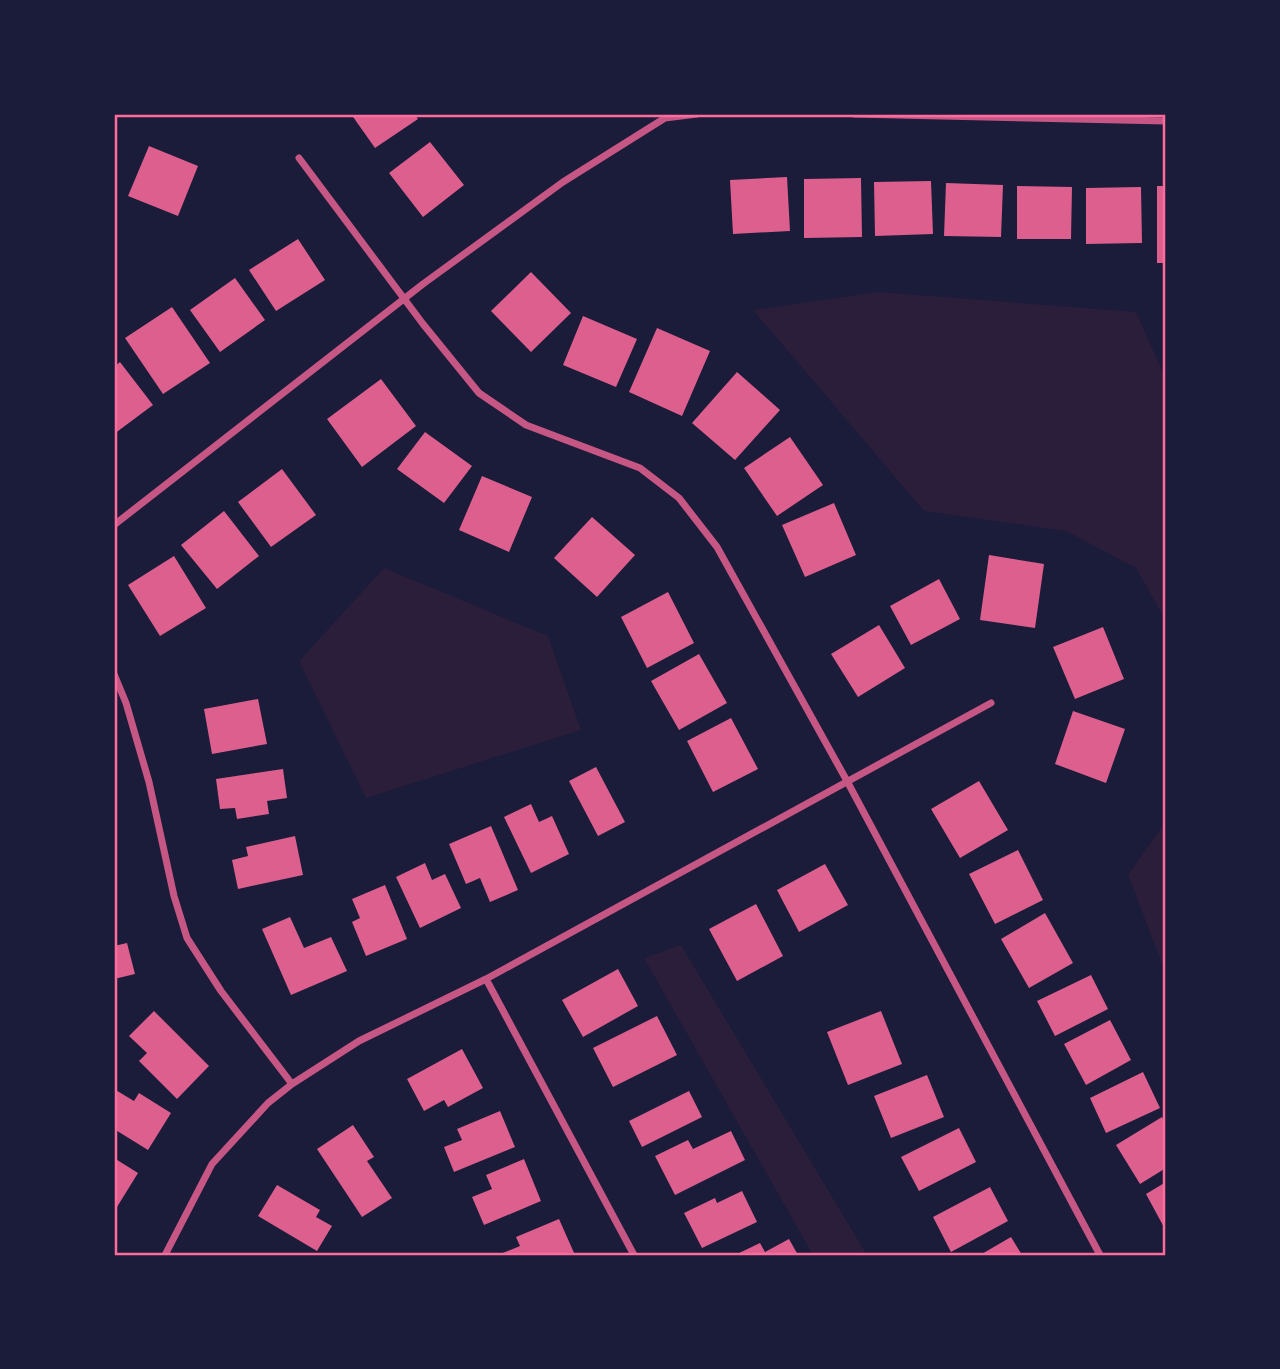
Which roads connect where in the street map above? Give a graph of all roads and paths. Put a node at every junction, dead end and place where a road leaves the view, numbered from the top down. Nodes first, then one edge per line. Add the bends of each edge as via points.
1 (697, 114) edge
2 (854, 114) edge
3 (1166, 121) edge
4 (299, 158) dead end
5 (405, 300) junction
6 (114, 525) edge
7 (114, 674) edge
8 (991, 703) dead end
9 (847, 781) junction
10 (486, 979) junction
11 (292, 1084) junction
12 (165, 1255) edge
13 (634, 1255) edge
14 (1100, 1255) edge

1 - 5 street via 666,118 563,182
2 - 3 street
4 - 5 street
5 - 6 street
5 - 9 street via 479,393 526,425 640,468 679,498 717,547
7 - 11 street via 149,782 187,938
8 - 9 street
9 - 10 street
9 - 14 street
10 - 11 street via 359,1041
10 - 13 street
11 - 12 street via 268,1103 212,1164

